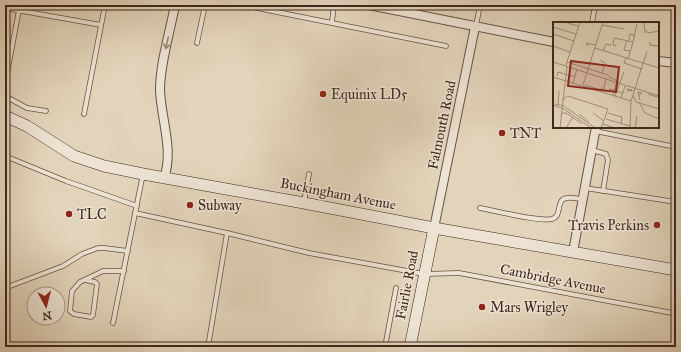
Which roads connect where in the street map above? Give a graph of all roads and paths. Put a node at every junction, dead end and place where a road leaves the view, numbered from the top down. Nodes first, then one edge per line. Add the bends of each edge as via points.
1 (20, 5) edge
2 (105, 5) edge
3 (175, 5) edge
4 (205, 5) edge
5 (242, 5) edge
6 (334, 5) edge
7 (369, 5) edge
8 (480, 5) edge
9 (595, 5) edge
10 (5, 8) edge
11 (18, 11) junction
12 (332, 22) junction
13 (592, 22) edge
14 (101, 25) junction
15 (475, 27) junction
16 (553, 42) edge
17 (197, 43) dead end
18 (446, 46) dead end
19 (659, 61) edge
20 (676, 63) edge
21 (5, 84) edge
22 (5, 96) edge
23 (46, 111) dead end
24 (84, 114) dead end
25 (5, 116) edge
26 (596, 129) edge
27 (676, 147) edge
28 (592, 150) junction
29 (5, 156) edge
30 (143, 174) junction
31 (309, 174) dead end
32 (164, 178) junction
33 (585, 188) junction
34 (603, 191) junction
35 (583, 199) junction
36 (676, 202) edge
37 (304, 203) junction
38 (137, 206) junction
39 (480, 208) dead end
40 (135, 213) junction
41 (434, 228) junction
42 (227, 233) junction
43 (128, 251) junction
44 (573, 252) junction
45 (676, 270) edge
46 (124, 271) junction
47 (424, 274) junction
48 (85, 280) junction
49 (5, 288) edge
50 (396, 288) dead end
51 (676, 315) edge
52 (113, 323) dead end
53 (208, 347) edge
54 (385, 347) edge
55 (410, 347) edge

1 - 11 lane
2 - 14 lane
3 -> 32 street via 162,66 160,89 168,154 168,167
4 - 17 lane
5 - 12 lane
6 - 12 lane
7 - 15 street
8 - 15 lane
9 - 13 lane
10 - 11 lane
11 - 14 lane
11 - 21 lane
12 - 18 lane
14 - 24 lane
15 - 16 street
15 - 41 street, Falmouth Road
19 - 20 street
22 - 23 lane via 27,108
25 - 30 street, Buckingham Avenue via 88,162
26 - 27 lane
26 - 28 street
28 - 33 street
28 - 34 lane via 606,154 608,160
29 - 38 lane
30 - 32 street, Buckingham Avenue
30 - 38 lane
31 - 37 lane
32 - 37 street, Buckingham Avenue
33 - 34 lane
33 - 35 street
34 - 36 lane
35 - 39 lane via 562,199 557,215 551,219
35 - 44 street
37 - 41 street, Buckingham Avenue
38 - 40 lane
40 - 42 lane, Cambridge Avenue
40 - 43 lane
41 - 44 street, Buckingham Avenue
41 - 47 street, Fairlie Road
42 - 47 lane, Cambridge Avenue via 309,253
42 - 53 lane
43 - 46 lane
43 - 49 lane via 98,248 63,266
44 - 45 street, Buckingham Avenue
46 - 48 lane via 103,271
46 - 52 lane
47 - 51 lane, Cambridge Avenue via 459,273
47 - 55 street, Fairlie Road
48 - 48 lane via 72,291 70,311 91,317 97,284
50 - 54 lane

